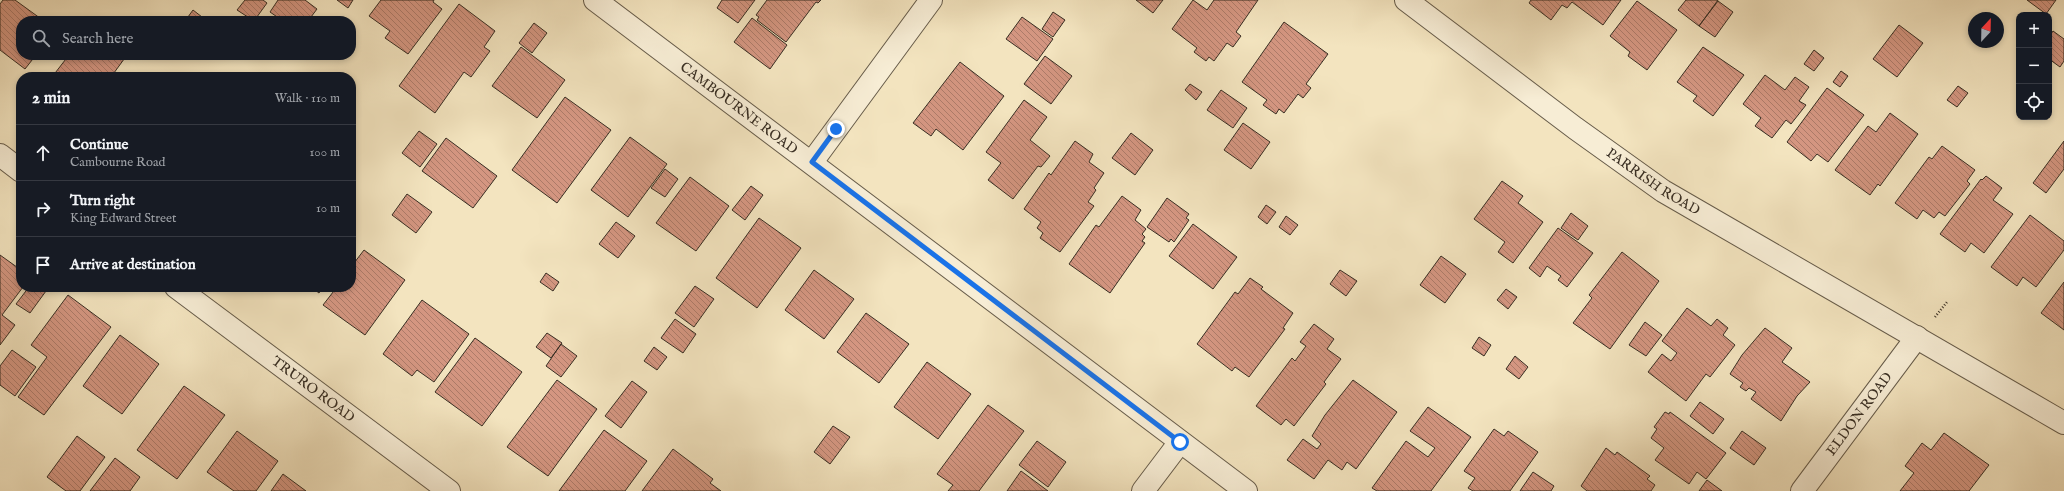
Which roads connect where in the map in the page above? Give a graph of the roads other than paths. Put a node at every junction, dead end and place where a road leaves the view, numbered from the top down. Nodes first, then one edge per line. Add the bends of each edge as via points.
1 (596, 0) edge
2 (932, 0) edge
3 (1406, 0) edge
4 (0, 155) edge
5 (812, 162) junction
6 (16, 167) edge
7 (183, 292) edge
8 (1917, 337) junction
9 (2064, 423) edge
10 (1180, 442) junction
11 (449, 491) edge
12 (1143, 491) edge
13 (1246, 491) edge
14 (1802, 491) edge

1 - 5 street, CAMBOURNE ROAD
2 - 5 street
3 - 8 street, PARRISH ROAD via 1663,191
4 - 6 street
5 - 10 street, CAMBOURNE ROAD
7 - 11 street, TRURO ROAD
8 - 9 street, PARRISH ROAD
8 - 14 street, ELDON ROAD
10 - 12 street
10 - 13 street, CAMBOURNE ROAD

